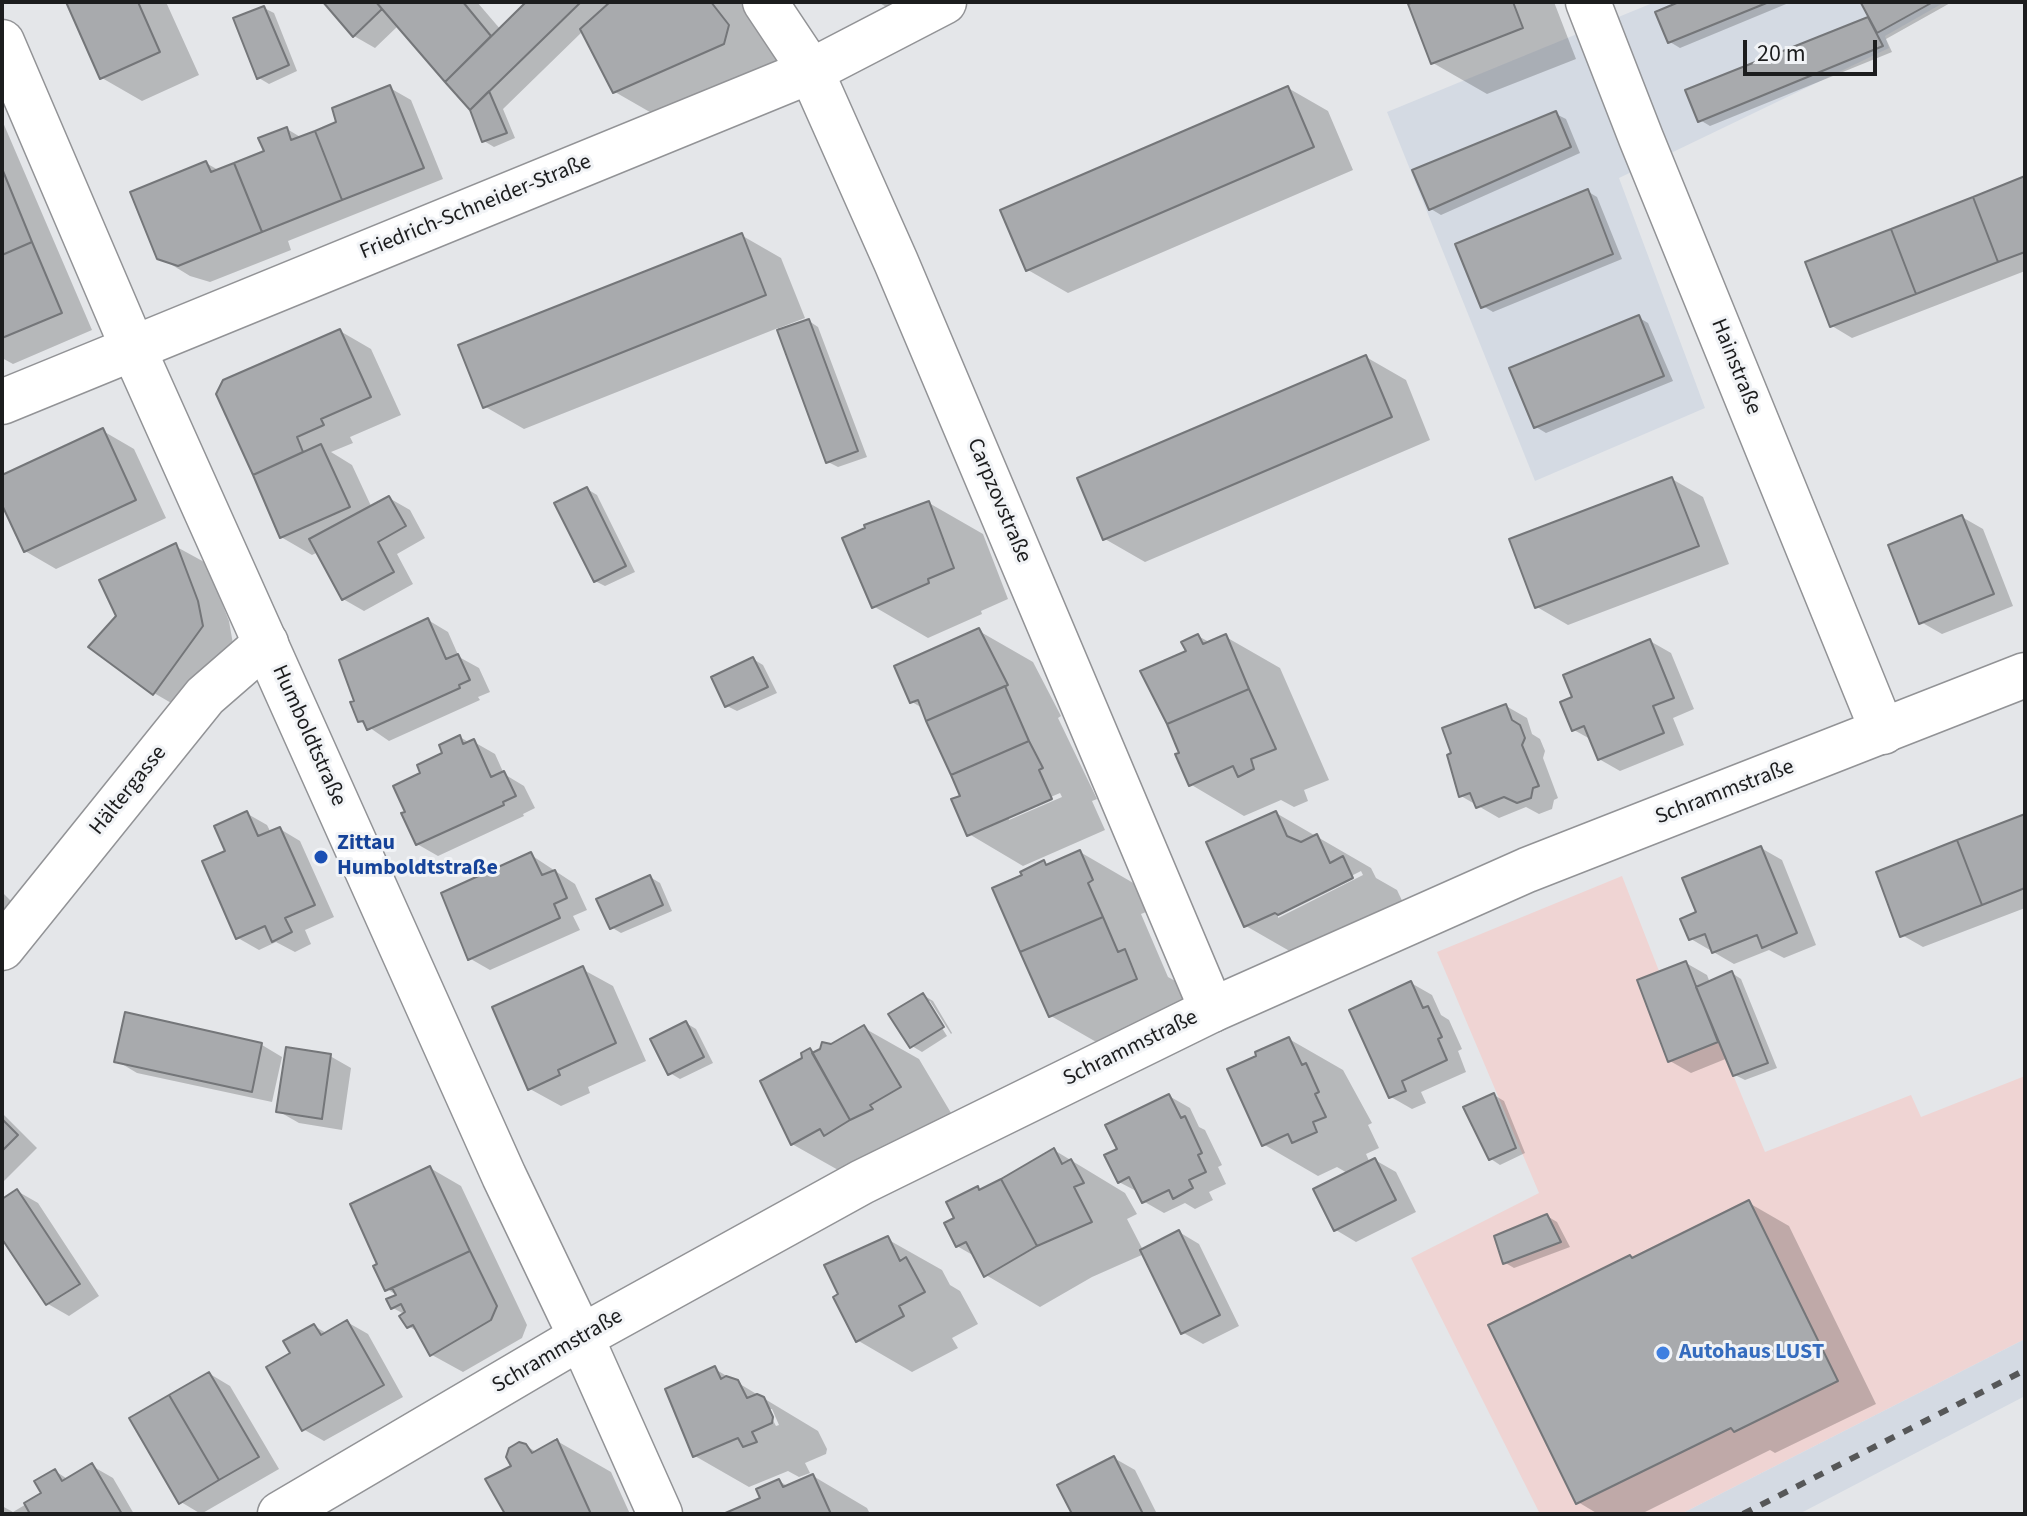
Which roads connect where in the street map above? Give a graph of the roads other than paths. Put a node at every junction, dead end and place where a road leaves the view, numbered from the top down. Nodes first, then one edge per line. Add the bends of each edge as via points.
1 (765, 2) edge
2 (944, 2) edge
3 (1588, 2) edge
4 (2, 42) edge
5 (811, 71) junction
6 (133, 348) junction
7 (2, 402) edge
8 (266, 643) junction
9 (2025, 675) edge
10 (1883, 732) junction
11 (2, 948) edge
12 (1212, 1010) junction
13 (581, 1337) junction
14 (280, 1514) edge
15 (660, 1514) edge

1 - 5 main road, Carpzovstraße
2 - 5 main road, Friedrich-Schneider-Straße
3 - 10 main road, Hainstraße
4 - 6 main road, Humboldtstraße
5 - 6 main road, Friedrich-Schneider-Straße
5 - 12 main road, Carpzovstraße
6 - 7 main road, Friedrich-Schneider-Straße
6 - 8 main road, Humboldtstraße
8 - 11 main road, Hältergasse via 205,696
8 - 13 main road, Humboldtstraße
9 - 10 main road, Schrammstraße
10 - 12 main road, Schrammstraße via 1527,870
12 - 13 main road, Schrammstraße via 876,1175
13 - 14 main road, Schrammstraße
13 - 15 main road, Humboldtstraße

